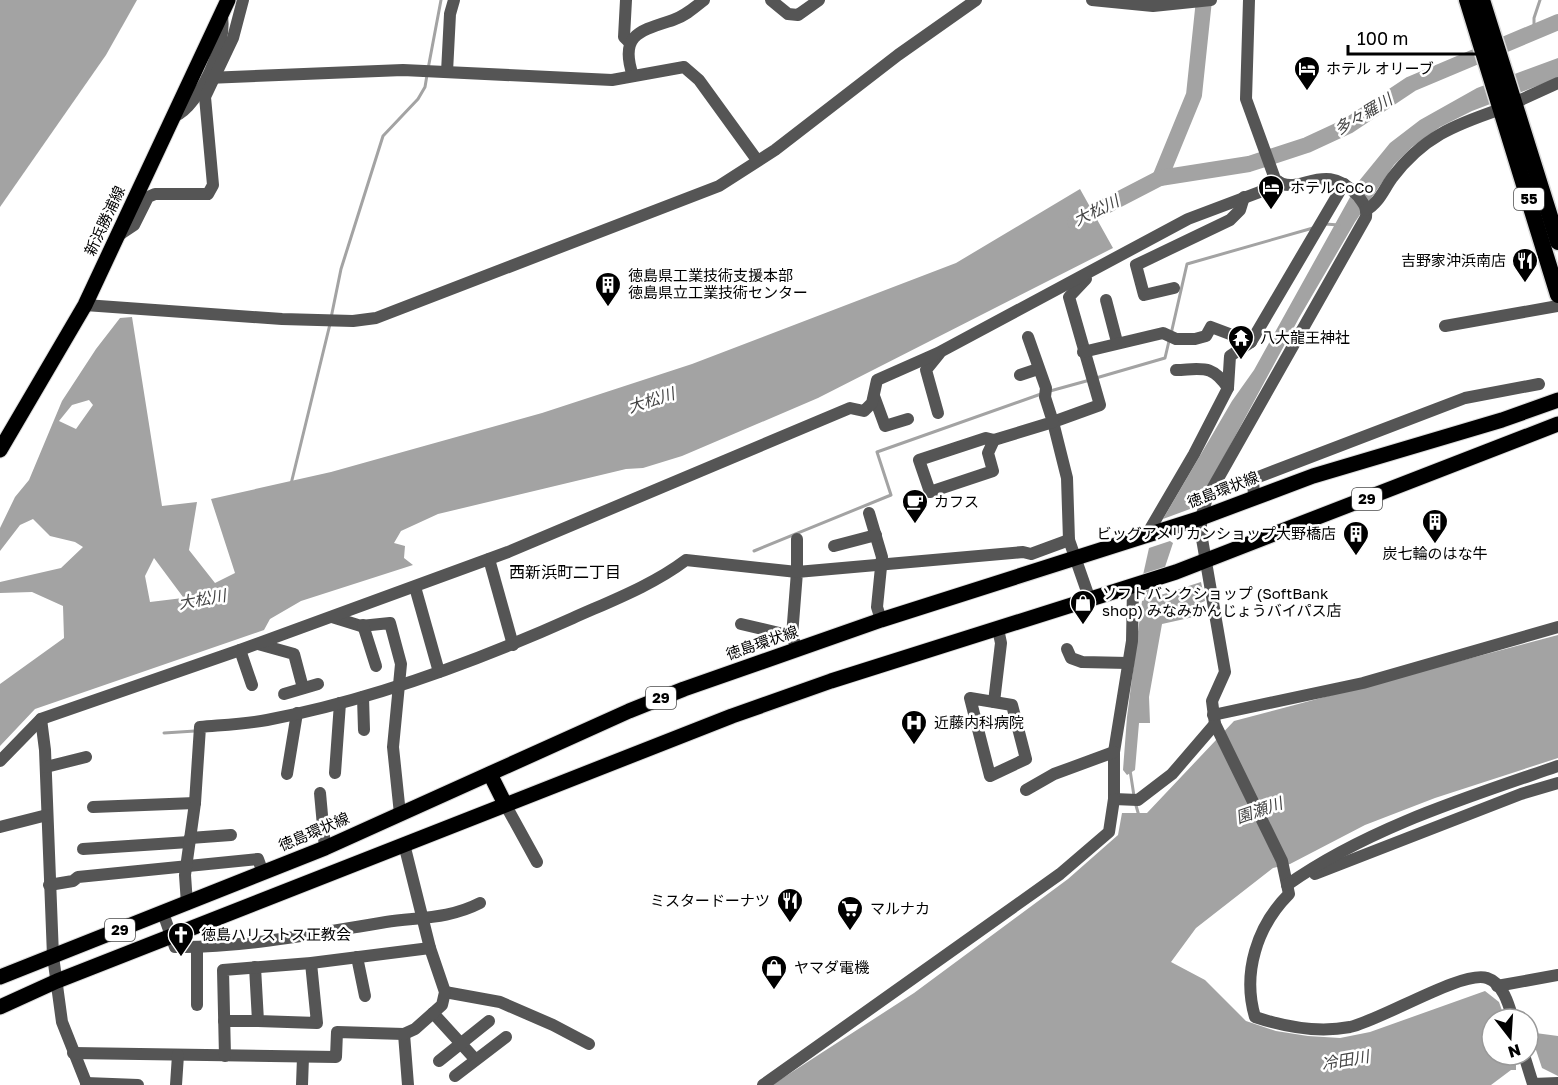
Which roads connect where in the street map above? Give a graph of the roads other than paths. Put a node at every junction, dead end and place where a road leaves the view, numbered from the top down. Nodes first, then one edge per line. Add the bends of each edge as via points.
1 (228, 0) edge
2 (243, 0) edge
3 (454, 0) edge
4 (626, 0) edge
5 (704, 0) edge
6 (771, 0) edge
7 (819, 0) edge
8 (976, 0) edge
9 (1092, 0) edge
10 (1211, 0) edge
11 (1249, 0) edge
12 (1467, 0) edge
13 (1482, 0) edge
14 (1148, 4) edge
15 (221, 14) junction
16 (1484, 33) junction
17 (630, 43) junction
18 (447, 72) junction
19 (633, 76) junction
20 (211, 78) junction
21 (1558, 83) edge
22 (1507, 104) junction
23 (175, 116) junction
24 (757, 160) junction
25 (1275, 177) junction
26 (1347, 186) junction
27 (1244, 197) junction
28 (1366, 207) junction
29 (119, 235) junction
30 (1558, 242) edge
31 (1090, 274) junction
32 (1174, 288) dead end
33 (1558, 295) edge
34 (1106, 300) dead end
35 (85, 305) junction
36 (1558, 306) edge
37 (1445, 326) dead end
38 (1028, 337) dead end
39 (1117, 342) junction
40 (1251, 342) junction
41 (941, 351) junction
42 (1083, 352) junction
43 (1038, 369) junction
44 (1176, 370) dead end
45 (1020, 375) dead end
46 (1539, 384) dead end
47 (1228, 388) junction
48 (874, 396) junction
49 (1558, 400) edge
50 (938, 413) dead end
51 (908, 419) dead end
52 (1053, 422) junction
53 (1558, 424) edge
54 (994, 440) junction
55 (0, 450) edge
56 (1254, 496) junction
57 (869, 513) dead end
58 (1201, 518) junction
59 (876, 535) junction
60 (1149, 535) junction
61 (797, 539) dead end
62 (1069, 540) junction
63 (834, 546) dead end
64 (1031, 554) junction
65 (1075, 557) junction
66 (489, 559) junction
67 (1205, 562) junction
68 (881, 565) junction
69 (1037, 569) junction
70 (797, 572) junction
71 (1137, 585) junction
72 (415, 587) junction
73 (1090, 600) junction
74 (332, 617) junction
75 (881, 620) junction
76 (741, 624) dead end
77 (363, 625) junction
78 (1558, 627) edge
79 (998, 629) junction
80 (794, 643) junction
81 (258, 644) junction
82 (513, 645) junction
83 (1067, 649) dead end
84 (240, 651) junction
85 (1128, 663) junction
86 (376, 666) dead end
87 (438, 672) junction
88 (318, 684) dead end
89 (252, 685) dead end
90 (400, 686) junction
91 (303, 688) junction
92 (284, 694) dead end
93 (363, 697) junction
94 (994, 702) junction
95 (340, 703) junction
96 (297, 713) junction
97 (41, 719) junction
98 (1215, 723) junction
99 (364, 730) dead end
100 (1114, 752) junction
101 (86, 757) dead end
102 (0, 761) edge
103 (46, 766) junction
104 (1558, 766) edge
105 (335, 773) dead end
106 (286, 774) dead end
107 (490, 774) junction
108 (1558, 783) edge
109 (1026, 790) dead end
110 (320, 793) dead end
111 (1114, 799) junction
112 (195, 803) junction
113 (505, 804) junction
114 (92, 807) dead end
115 (400, 814) junction
116 (47, 815) junction
117 (0, 826) edge
118 (231, 835) dead end
119 (190, 840) junction
120 (404, 844) junction
121 (325, 848) junction
122 (83, 849) dead end
123 (537, 862) dead end
124 (186, 867) junction
125 (263, 873) junction
126 (1287, 881) junction
127 (49, 885) junction
128 (187, 903) junction
129 (480, 903) dead end
130 (163, 913) junction
131 (422, 917) junction
132 (172, 937) junction
133 (197, 947) junction
134 (430, 948) junction
135 (54, 956) junction
136 (357, 957) junction
137 (311, 963) junction
138 (255, 967) junction
139 (1558, 975) edge
140 (0, 977) edge
141 (57, 981) junction
142 (1497, 986) junction
143 (445, 992) junction
144 (365, 996) dead end
145 (197, 1005) dead end
146 (0, 1007) edge
147 (1509, 1007) edge
148 (433, 1012) junction
149 (258, 1021) junction
150 (489, 1021) dead end
151 (224, 1022) junction
152 (404, 1034) junction
153 (506, 1037) dead end
154 (461, 1044) junction
155 (590, 1044) dead end
156 (73, 1053) junction
157 (178, 1055) junction
158 (225, 1056) junction
159 (303, 1057) junction
160 (475, 1059) junction
161 (439, 1061) dead end
162 (1527, 1067) edge
163 (455, 1076) dead end
164 (1558, 1083) edge
165 (86, 1084) edge
166 (138, 1085) edge
167 (176, 1085) edge
168 (302, 1085) edge
169 (408, 1085) edge
170 (763, 1085) edge
171 (1532, 1085) edge

1 - 15 main road, 新浜勝浦線
2 - 20 street via 233,38
3 - 18 street
4 - 17 street via 624,37
5 - 17 street via 688,14 639,32
6 - 7 street via 788,14 798,15
8 - 24 street
9 - 14 street
10 - 14 street
11 - 25 street via 1246,99
12 - 16 highway, 55
13 - 16 highway, 55
15 - 20 street via 223,30
15 - 23 main road, 新浜勝浦線
16 - 22 highway, 55
17 - 19 street
18 - 19 street via 612,80
18 - 20 street via 403,70
19 - 24 street via 684,67
20 - 23 street via 188,107
20 - 29 street via 205,98 213,185 207,194 148,197 134,225
21 - 22 street
22 - 28 street via 1439,133 1400,170 1377,202
22 - 30 highway, 55
22 - 33 highway, 55
23 - 29 main road, 新浜勝浦線
24 - 35 street via 719,186 376,318 282,319
25 - 26 street via 1294,185 1330,178
25 - 27 street via 1270,188
26 - 28 street
26 - 40 street
27 - 31 street via 1188,219
27 - 32 street via 1240,210 1230,220 1136,265 1144,295
28 - 58 street via 1366,217 1207,498
29 - 35 main road, 新浜勝浦線
31 - 41 street
31 - 42 street via 1069,297
34 - 39 street
35 - 55 main road, 新浜勝浦線
36 - 37 street
38 - 43 street
39 - 40 street via 1163,333 1176,339 1195,339 1206,336 1211,327
39 - 42 street
40 - 47 street via 1230,356
41 - 48 street via 877,381
41 - 50 street via 926,370
42 - 52 street via 1100,405
43 - 45 street
43 - 52 street
44 - 47 street via 1209,368
46 - 56 street via 1465,398 1287,465 1253,479
47 - 60 street
48 - 51 street via 885,426
48 - 66 street via 864,411 850,408
49 - 56 main road, 徳島環状線 / 29
52 - 54 street
52 - 62 street via 1067,478
53 - 67 main road, 29
54 - 54 street via 988,453 993,471 930,492 919,460 986,438
56 - 58 main road, 徳島環状線 / 29
57 - 59 street
58 - 60 main road, 徳島環状線 / 29
58 - 67 street
59 - 63 street
59 - 68 street
60 - 65 main road, 徳島環状線 / 29
61 - 70 street
62 - 64 street
62 - 65 street
64 - 68 street
64 - 69 street
65 - 69 main road, 徳島環状線 / 29
65 - 73 street
66 - 72 street
66 - 82 street
67 - 71 main road, 29
67 - 98 street via 1225,672 1212,701
68 - 70 street
68 - 75 street via 877,607
69 - 75 main road, 徳島環状線 / 29
70 - 80 street
70 - 82 street via 686,560 674,570
71 - 73 main road, 29
71 - 85 street
72 - 74 street
72 - 87 street
73 - 79 main road, 29
74 - 77 street
74 - 81 street
75 - 80 main road, 徳島環状線 / 29
76 - 80 street
77 - 86 street
77 - 90 street via 390,623 401,664
78 - 98 street
79 - 94 street via 1001,643
79 - 113 main road, 29 via 776,700
80 - 107 main road, 徳島環状線 / 29
81 - 84 street
81 - 91 street via 294,654
82 - 87 street
83 - 85 street via 1071,658 1082,662
84 - 89 street
84 - 97 street
85 - 100 street
87 - 90 street
88 - 91 street
90 - 93 street
90 - 115 street via 393,747
91 - 92 street
93 - 95 street
93 - 99 street
94 - 94 street via 1012,705 1026,759 990,776 970,698
95 - 96 street
95 - 105 street
96 - 106 street
96 - 112 street via 200,728
97 - 102 street
97 - 103 street
98 - 111 street via 1172,774 1138,800
98 - 126 street via 1282,861
100 - 109 street via 1054,774
100 - 111 street
101 - 103 street
103 - 116 street
104 - 126 street via 1430,812
107 - 113 main road
107 - 115 main road, 徳島環状線 / 29
108 - 126 street
110 - 121 street
111 - 170 street via 1109,832 1060,874
112 - 114 street
112 - 119 street
113 - 120 main road, 29
113 - 123 street
115 - 121 main road, 徳島環状線 / 29
116 - 117 street
116 - 127 street
118 - 119 street
119 - 122 street
119 - 124 street
120 - 131 street
120 - 132 main road, 29
121 - 125 main road, 徳島環状線 / 29
124 - 125 street via 258,859
124 - 127 street via 78,877 73,882
124 - 128 street
125 - 128 main road, 徳島環状線 / 29
126 - 142 street via 1289,894 1259,935 1249,982 1255,1017 1314,1029 1349,1027 1382,1017 1470,978 1486,977
127 - 135 street
128 - 130 main road, 徳島環状線 / 29
129 - 131 street via 443,917
130 - 132 street
130 - 135 main road, 徳島環状線 / 29
131 - 133 street
131 - 134 street
132 - 133 street via 175,947
132 - 141 main road, 29
133 - 145 street
134 - 136 street
134 - 143 street
135 - 140 main road, 徳島環状線 / 29
135 - 141 street
136 - 137 street
136 - 144 street
137 - 138 street
137 - 149 street via 317,1023
138 - 149 street
138 - 151 street via 222,970
139 - 142 street
141 - 146 main road, 29
141 - 156 street via 62,1022
142 - 147 street
143 - 148 street via 442,1005
143 - 155 street via 500,1002
148 - 152 street
148 - 154 street
149 - 151 street
150 - 154 street
151 - 158 street
152 - 159 street via 337,1032 336,1057
152 - 169 street
153 - 160 street
154 - 160 street
154 - 161 street
156 - 157 street
156 - 165 street
157 - 158 street
157 - 167 street
158 - 159 street
159 - 168 street
160 - 163 street
162 - 171 street
164 - 171 street
165 - 166 street

